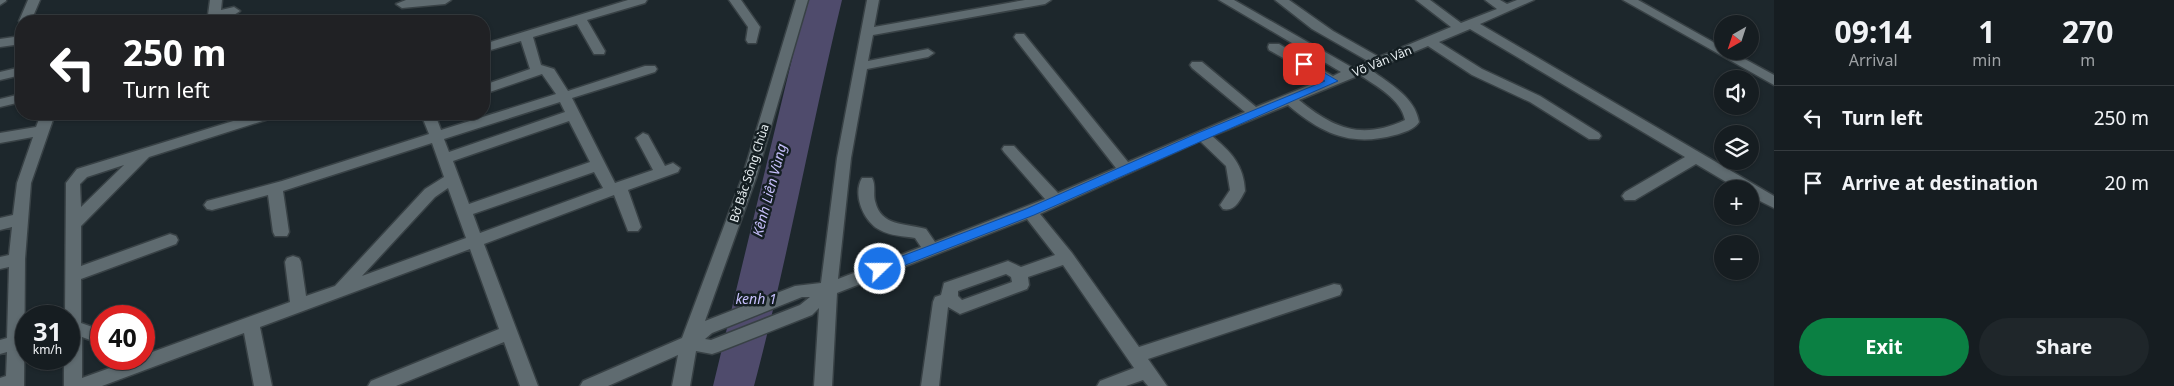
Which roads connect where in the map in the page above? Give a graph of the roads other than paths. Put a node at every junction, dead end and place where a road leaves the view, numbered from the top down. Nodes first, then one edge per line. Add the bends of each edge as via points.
1 (34, 0) edge
2 (216, 0) edge
3 (445, 0) edge
4 (641, 0) edge
5 (735, 0) edge
6 (802, 0) edge
7 (873, 0) edge
8 (1045, 0) edge
9 (1225, 0) edge
10 (1281, 0) edge
11 (1422, 0) edge
12 (1490, 0) edge
13 (1528, 0) edge
14 (1630, 0) edge
15 (402, 4) dead end
16 (1506, 9) junction
17 (234, 11) dead end
18 (28, 15) edge
19 (580, 19) junction
20 (1466, 26) junction
21 (867, 32) junction
22 (526, 36) junction
23 (1020, 37) dead end
24 (15, 38) edge
25 (752, 40) dead end
26 (1429, 41) junction
27 (0, 43) edge
28 (490, 46) edge
29 (1274, 47) dead end
30 (599, 51) dead end
31 (928, 53) dead end
32 (1380, 62) junction
33 (1197, 65) dead end
34 (861, 66) junction
35 (543, 69) junction
36 (650, 69) dead end
37 (1357, 71) junction
38 (15, 72) edge
39 (0, 76) edge
40 (1333, 81) junction
41 (1774, 81) edge
42 (490, 88) edge
43 (564, 97) junction
44 (15, 99) edge
45 (1290, 99) junction
46 (0, 103) edge
47 (1255, 113) junction
48 (572, 115) junction
49 (46, 120) edge
50 (251, 120) edge
51 (430, 120) edge
52 (43, 131) junction
53 (1202, 135) junction
54 (1594, 136) dead end
55 (436, 137) junction
56 (0, 138) edge
57 (643, 138) dead end
58 (1009, 149) dead end
59 (145, 153) junction
60 (1696, 157) junction
61 (444, 159) junction
62 (598, 165) junction
63 (1126, 170) junction
64 (452, 179) junction
65 (1735, 180) edge
66 (867, 182) dead end
67 (275, 188) junction
68 (615, 188) junction
69 (1759, 195) edge
70 (1630, 196) dead end
71 (1056, 201) junction
72 (1228, 204) dead end
73 (1774, 204) edge
74 (212, 206) dead end
75 (464, 211) junction
76 (1030, 212) junction
77 (20, 219) junction
78 (0, 224) edge
79 (73, 224) junction
80 (633, 227) dead end
81 (281, 232) dead end
82 (474, 239) junction
83 (170, 240) dead end
84 (931, 249) junction
85 (1066, 257) junction
86 (17, 259) junction
87 (293, 262) dead end
88 (0, 263) edge
89 (73, 275) junction
90 (340, 289) junction
91 (829, 289) junction
92 (1334, 290) dead end
93 (73, 305) edge
94 (299, 305) junction
95 (251, 323) junction
96 (509, 332) junction
97 (689, 343) junction
98 (8, 345) edge
99 (155, 354) edge
100 (162, 356) junction
101 (1140, 364) junction
102 (73, 370) edge
103 (10, 384) edge
104 (73, 386) edge
105 (81, 386) edge
106 (263, 386) edge
107 (377, 386) edge
108 (529, 386) edge
109 (589, 386) edge
110 (681, 386) edge
111 (823, 386) edge
112 (930, 386) edge
113 (1106, 386) edge
114 (1158, 386) edge

1 - 18 street
2 - 17 street via 214,15
3 - 15 street
4 - 19 street
5 - 25 street via 754,27
6 - 97 street, Bờ Bắc Sông Chùa via 750,178
7 - 21 street
8 - 21 street
9 - 37 street
10 - 32 street via 1307,21
11 - 20 street
12 - 16 street
13 - 16 street, Võ Văn Vân
14 - 41 street
16 - 20 street, Võ Văn Vân
19 - 22 street
19 - 30 street
20 - 26 street, Võ Văn Vân
20 - 60 street
21 - 34 street
22 - 28 street
22 - 35 street via 535,67
23 - 63 street
24 - 27 street
26 - 32 street, Võ Văn Vân
26 - 54 street via 1477,72 1535,99
29 - 40 street
31 - 34 street
32 - 37 street, Võ Văn Vân
33 - 47 street via 1228,94
34 - 91 street via 844,158
35 - 42 street
35 - 43 street via 558,84
36 - 43 street
37 - 40 street, Võ Văn Vân
37 - 45 street via 1396,95 1410,110 1412,122 1396,131 1363,137 1331,130
38 - 39 street
40 - 45 street, Võ Văn Vân
43 - 48 street
43 - 55 street
44 - 46 street
45 - 47 street, Võ Văn Vân
47 - 53 street, Võ Văn Vân
48 - 61 street
48 - 62 street
49 - 52 street
50 - 59 street
51 - 55 street
52 - 56 street
52 - 77 street via 24,183
53 - 63 street, Võ Văn Vân
53 - 72 street via 1236,167 1238,191
55 - 61 street
55 - 67 street
57 - 68 street via 667,170
58 - 71 street
59 - 79 street
59 - 79 street via 82,173 73,182
60 - 65 street
60 - 70 street
61 - 64 street
62 - 68 street
62 - 75 street
63 - 71 street, Võ Văn Vân
64 - 75 street
64 - 90 street via 430,193
66 - 84 street via 865,192 872,214 886,226 920,233
67 - 74 street
67 - 81 street
68 - 80 street
68 - 82 street
69 - 73 street
71 - 76 street, Võ Văn Vân
75 - 82 street
76 - 84 street, Võ Văn Vân
76 - 85 street
77 - 78 street
77 - 86 street
79 - 89 street
82 - 90 street
82 - 96 street
83 - 89 street
84 - 91 street, Võ Văn Vân
85 - 101 street
85 - 112 street via 1019,274 1022,285 960,307 949,299 941,302
86 - 88 street
86 - 98 street
87 - 94 street
89 - 93 street
90 - 94 street
91 - 97 street, Võ Văn Vân via 800,291 706,328
91 - 97 street via 806,310 712,348
91 - 111 street
92 - 101 street
94 - 95 street
95 - 100 street
95 - 106 street
96 - 107 street
96 - 108 street
97 - 109 street, Võ Văn Vân
97 - 110 street, Bờ Bắc Sông Chùa
98 - 103 street
99 - 100 street
100 - 105 street
101 - 113 street
101 - 114 street
102 - 104 street

